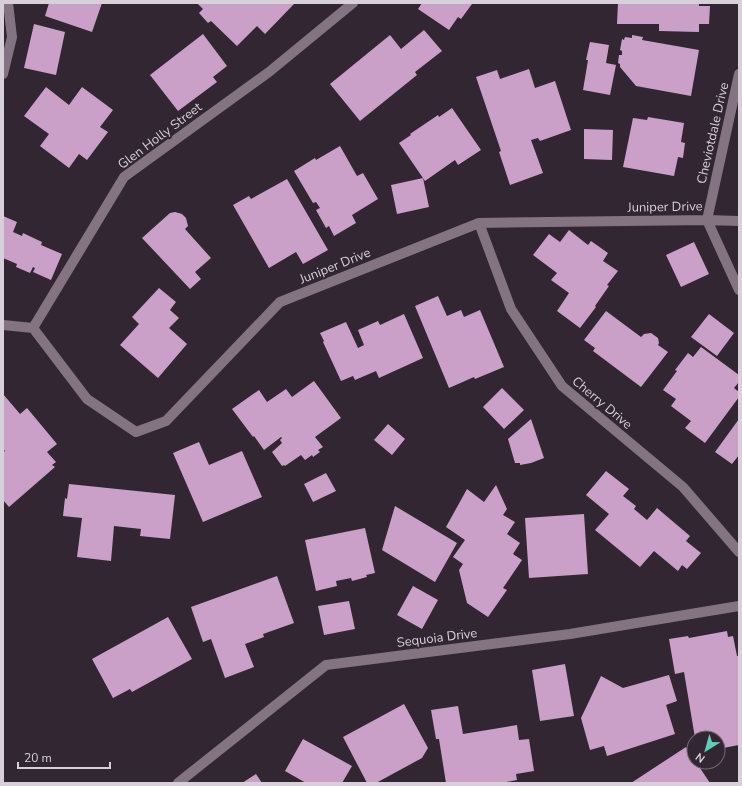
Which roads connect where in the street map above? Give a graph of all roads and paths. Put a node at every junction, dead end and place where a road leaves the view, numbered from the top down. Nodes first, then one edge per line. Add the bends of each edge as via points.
1 (8, 3) edge
2 (354, 3) edge
3 (3, 74) edge
4 (739, 74) edge
5 (706, 220) junction
6 (739, 221) edge
7 (479, 223) junction
8 (739, 290) edge
9 (3, 325) edge
10 (33, 328) junction
11 (739, 552) edge
12 (739, 606) edge
13 (178, 783) edge

1 - 3 street via 12,37
2 - 10 street, Glen Holly Street via 269,72 124,177
4 - 5 street, Cheviotdale Drive
5 - 6 street, Juniper Drive
5 - 7 street, Juniper Drive
5 - 8 street
7 - 10 street, Juniper Drive via 280,302 166,421 136,432 87,399
7 - 11 street, Cherry Drive via 511,309 562,386 683,487
9 - 10 street
12 - 13 street, Sequoia Drive via 570,634 326,665

